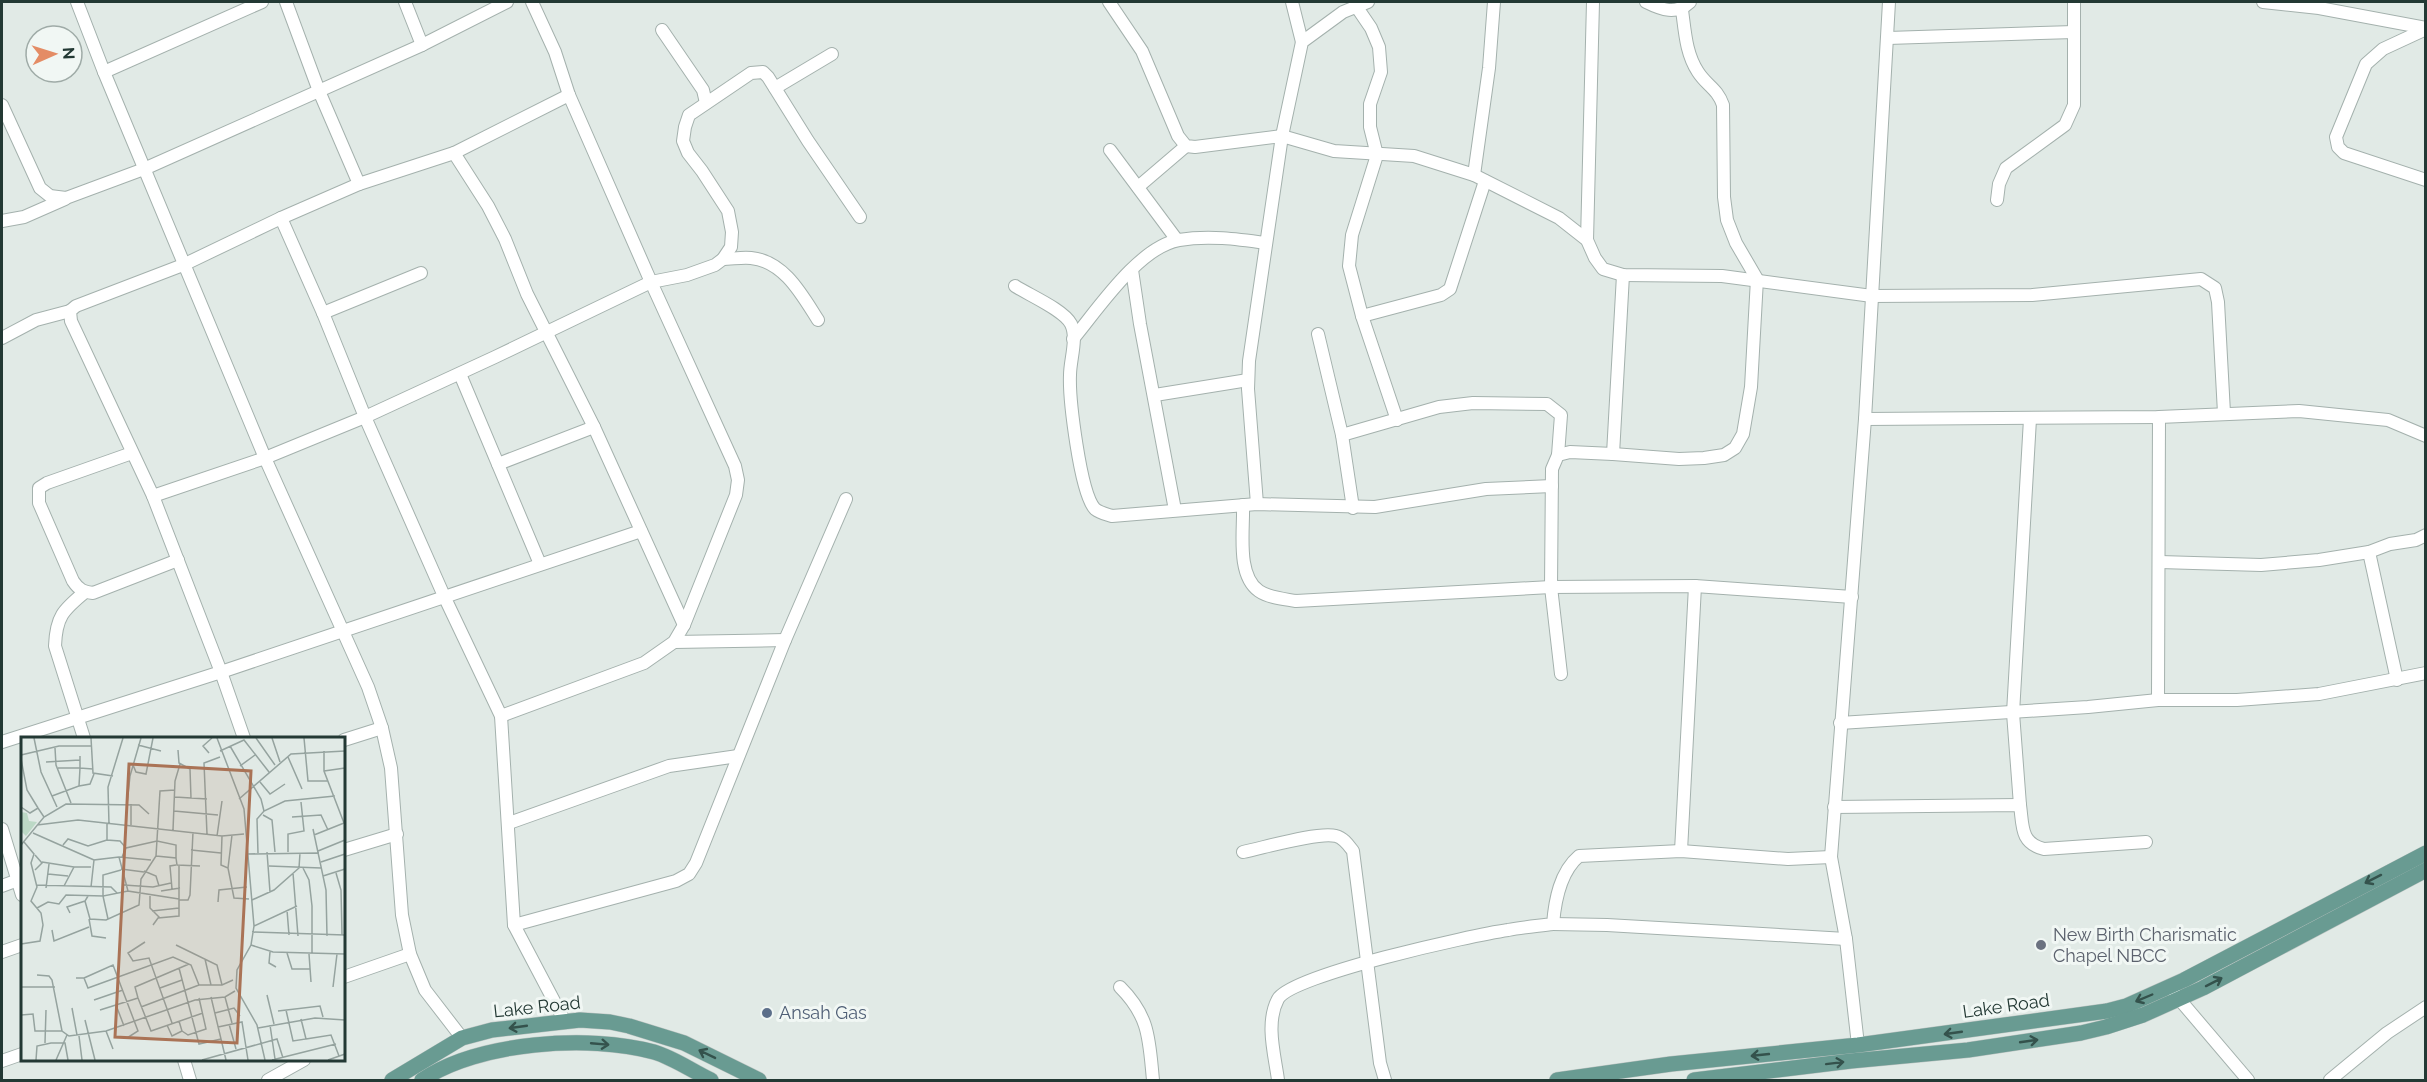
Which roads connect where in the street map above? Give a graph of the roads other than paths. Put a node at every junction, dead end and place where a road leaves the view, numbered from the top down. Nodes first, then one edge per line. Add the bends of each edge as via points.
1 (77, 2) edge
2 (262, 2) edge
3 (286, 2) edge
4 (405, 2) edge
5 (507, 2) edge
6 (532, 2) edge
7 (1109, 2) edge
8 (1292, 2) edge
9 (1494, 2) edge
10 (1593, 2) edge
11 (1646, 2) edge
12 (1888, 2) edge
13 (2074, 2) edge
14 (2263, 2) edge
15 (1362, 4) edge
16 (2320, 5) edge
17 (1686, 6) edge
18 (2426, 28) edge
19 (662, 30) dead end
20 (2074, 32) junction
21 (1888, 38) junction
22 (1302, 42) junction
23 (422, 45) junction
24 (832, 54) dead end
25 (104, 72) junction
26 (775, 88) junction
27 (319, 90) junction
28 (569, 95) junction
29 (706, 103) junction
30 (2, 105) edge
31 (1282, 136) junction
32 (1186, 146) junction
33 (1110, 150) dead end
34 (454, 153) junction
35 (1377, 155) junction
36 (144, 169) junction
37 (1479, 178) junction
38 (2426, 180) edge
39 (359, 184) junction
40 (1138, 187) junction
41 (66, 198) junction
42 (1997, 200) dead end
43 (860, 217) dead end
44 (280, 218) junction
45 (2, 221) edge
46 (1177, 240) junction
47 (1587, 240) junction
48 (1266, 243) junction
49 (723, 259) junction
50 (183, 265) junction
51 (1132, 270) junction
52 (422, 273) dead end
53 (1623, 275) junction
54 (1758, 279) junction
55 (651, 282) junction
56 (1015, 286) dead end
57 (1872, 296) junction
58 (70, 311) junction
59 (323, 313) junction
60 (1362, 316) junction
61 (818, 320) dead end
62 (546, 332) junction
63 (1318, 334) dead end
64 (2, 338) edge
65 (1073, 339) junction
66 (460, 374) junction
67 (1248, 380) junction
68 (1155, 394) junction
69 (2224, 413) junction
70 (365, 417) junction
71 (2159, 417) junction
72 (1865, 419) junction
73 (2030, 419) junction
74 (1397, 420) junction
75 (594, 427) junction
76 (1342, 435) junction
77 (2426, 436) edge
78 (132, 453) junction
79 (1613, 453) junction
80 (1558, 455) junction
81 (265, 458) junction
82 (498, 464) junction
83 (1552, 486) junction
84 (153, 496) junction
85 (846, 499) dead end
86 (1257, 504) junction
87 (1243, 505) junction
88 (1353, 507) junction
89 (1175, 510) junction
90 (641, 531) junction
91 (2426, 535) edge
92 (2369, 552) junction
93 (178, 561) junction
94 (2160, 562) junction
95 (540, 564) junction
96 (1695, 586) junction
97 (1551, 587) junction
98 (85, 592) junction
99 (444, 596) junction
100 (1852, 597) junction
101 (684, 625) junction
102 (343, 631) junction
103 (785, 640) junction
104 (674, 642) junction
105 (221, 672) junction
106 (1561, 674) dead end
107 (2426, 674) edge
108 (2397, 680) junction
109 (2158, 700) junction
110 (2013, 713) junction
111 (501, 716) junction
112 (77, 718) junction
113 (1840, 723) junction
114 (382, 728) junction
115 (84, 737) edge
116 (244, 737) edge
117 (345, 740) edge
118 (2, 742) edge
119 (738, 756) junction
120 (2020, 805) junction
121 (1834, 807) junction
122 (509, 823) junction
123 (2, 829) edge
124 (397, 834) junction
125 (2146, 842) dead end
126 (345, 850) edge
127 (1681, 851) junction
128 (1243, 852) dead end
129 (2426, 853) edge
130 (1831, 857) junction
131 (2426, 870) edge
132 (18, 880) junction
133 (2, 886) edge
134 (21, 891) edge
135 (1553, 924) junction
136 (514, 925) junction
137 (1846, 939) junction
138 (21, 945) edge
139 (2, 952) edge
140 (410, 954) junction
141 (1367, 963) junction
142 (345, 977) edge
143 (1120, 987) dead end
144 (2174, 993) junction
145 (2426, 1007) edge
146 (564, 1020) junction
147 (462, 1038) junction
148 (1858, 1046) junction
149 (21, 1054) edge
150 (2, 1061) edge
151 (185, 1061) edge
152 (301, 1061) edge
153 (190, 1080) edge
154 (268, 1080) edge
155 (392, 1080) edge
156 (422, 1080) edge
157 (711, 1080) edge
158 (759, 1080) edge
159 (1154, 1080) edge
160 (1278, 1080) edge
161 (1385, 1080) edge
162 (1557, 1080) edge
163 (1694, 1080) edge
164 (2248, 1080) edge
165 (2330, 1080) edge

1 - 25 street
2 - 25 street
3 - 27 street
4 - 23 street
5 - 23 street
6 - 28 street
7 - 32 street via 1142,51 1178,136
8 - 22 street
9 - 37 street
10 - 47 street
11 - 17 street via 1662,10
12 - 21 street
13 - 20 street
14 - 16 street
15 - 22 street via 1342,12
15 - 35 street via 1379,47 1381,72 1370,104 1370,127
16 - 18 street
17 - 54 street via 1689,57 1700,75 1719,93 1723,105 1727,220
18 - 38 street via 2383,49 2366,64 2336,137 2344,153
19 - 29 street via 703,90
20 - 21 street
20 - 42 street via 2074,105 2065,125 2006,168
21 - 57 street
22 - 31 street
23 - 27 street
24 - 26 street
25 - 36 street
26 - 29 street via 763,72 757,71
26 - 43 street
27 - 36 street
27 - 39 street
28 - 34 street
28 - 55 street
29 - 49 street via 689,115 683,141 728,211 731,247
30 - 41 street via 40,188 51,196
31 - 32 street
31 - 35 street via 1334,151
31 - 48 street
32 - 40 street
33 - 40 street
34 - 39 street
34 - 62 street via 488,206
35 - 37 street via 1414,156
35 - 60 street via 1352,236 1350,266
36 - 41 street
36 - 50 street
37 - 47 street via 1559,218
37 - 60 street via 1450,289 1441,295
39 - 44 street
40 - 46 street
41 - 45 street via 24,217
44 - 50 street
44 - 59 street
46 - 48 street via 1226,238
46 - 51 street via 1157,249
47 - 53 street via 1603,269
48 - 67 street
49 - 55 street via 700,271
49 - 61 street via 751,258 775,267 790,278
50 - 58 street
50 - 81 street
51 - 65 street
51 - 68 street
52 - 59 street
53 - 54 street
53 - 79 street
54 - 57 street
54 - 79 street via 1751,387 1743,434 1735,448 1724,455 1704,458
55 - 62 street
55 - 101 street via 738,480 736,495
56 - 65 street via 1064,315 1072,325
57 - 69 street via 2032,295 2201,279 2215,288 2218,302
57 - 72 street
58 - 64 street via 36,320
58 - 78 street via 71,321
59 - 70 street
60 - 74 street
62 - 66 street
62 - 75 street
63 - 76 street
65 - 89 street via 1070,376 1074,430 1093,507 1112,516
66 - 70 street
66 - 82 street
67 - 68 street
67 - 86 street
68 - 89 street
69 - 71 street
69 - 77 street via 2299,411 2354,415 2388,420
70 - 81 street
70 - 99 street
71 - 73 street
71 - 94 street
72 - 73 street
72 - 100 street
73 - 110 street
74 - 76 street
74 - 80 street via 1439,406 1547,404 1561,415
75 - 82 street
75 - 90 street
76 - 88 street
78 - 84 street
78 - 98 street via 39,488 39,503 73,581
79 - 80 street
80 - 83 street via 1552,469
81 - 84 street
81 - 102 street
82 - 95 street
83 - 88 street via 1486,489 1403,504
83 - 97 street
84 - 93 street
85 - 103 street
86 - 87 street
86 - 88 street
87 - 89 street
87 - 97 street via 1248,580 1260,592 1276,597 1296,601
90 - 95 street
90 - 101 street
91 - 92 street
92 - 94 street via 2261,566
92 - 108 street
93 - 98 street via 93,593
93 - 105 street
94 - 109 street
95 - 99 street
96 - 97 street
96 - 100 street
96 - 127 street
97 - 106 street
98 - 112 street via 60,615 55,646
99 - 102 street
99 - 111 street
100 - 113 street
101 - 104 street
102 - 105 street
102 - 114 street
103 - 104 street
103 - 119 street
104 - 111 street via 644,663
105 - 112 street
105 - 116 street
107 - 108 street
108 - 109 street via 2319,694
109 - 110 street
110 - 113 street
110 - 120 street
111 - 122 street
112 - 115 street
112 - 118 street
113 - 121 street
114 - 117 street
114 - 124 street via 391,768
119 - 122 street via 669,766
119 - 136 street via 689,874 676,881
120 - 121 street
120 - 125 street via 2026,840 2033,846 2044,849
121 - 130 street
122 - 136 street
123 - 132 street
124 - 126 street
124 - 140 street via 402,915
127 - 130 street via 1788,859
127 - 135 street via 1579,856 1569,864
128 - 141 street via 1320,836 1337,836 1347,842 1353,851
129 -> 144 main road, Lake Road
130 - 137 street
144 -> 131 main road, Lake Road via 2231,974
132 - 133 street
132 - 134 street
135 - 137 street
135 - 141 street via 1456,940
136 - 146 street
137 - 148 street
138 - 139 street
140 - 142 street
140 - 147 street via 425,990
141 - 160 street via 1288,989 1278,999 1271,1024
141 - 161 street
143 - 159 street via 1136,1002 1149,1034
144 -> 148 main road, Lake Road via 2107,1011
163 -> 144 main road, Lake Road via 1968,1050 2081,1033 2143,1015
144 - 164 street
145 - 165 street
146 -> 147 main road, Lake Road
158 -> 146 main road, Lake Road via 684,1043 629,1026
147 - 155 main road, Lake Road
148 -> 162 main road, Lake Road via 1671,1064
149 - 150 street
151 - 153 street
152 - 154 street
156 -> 157 main road via 455,1062 488,1053 590,1043 655,1052

